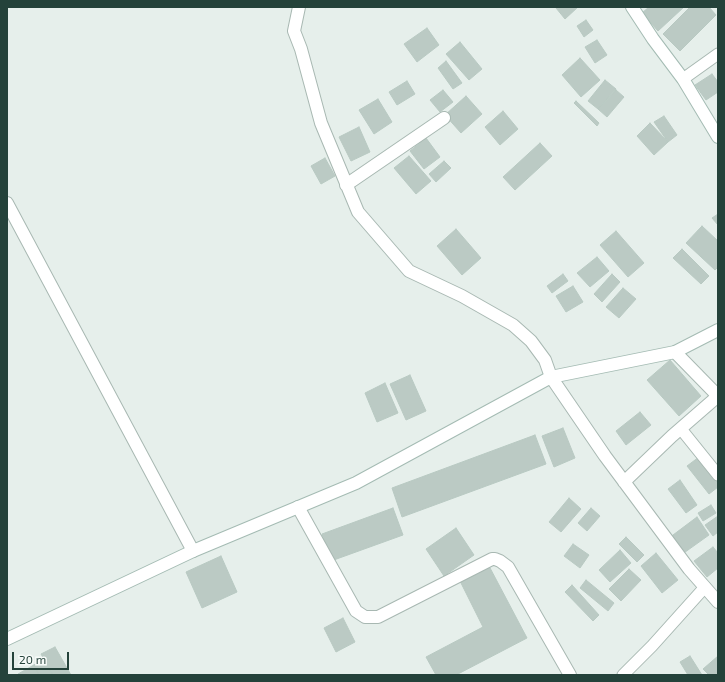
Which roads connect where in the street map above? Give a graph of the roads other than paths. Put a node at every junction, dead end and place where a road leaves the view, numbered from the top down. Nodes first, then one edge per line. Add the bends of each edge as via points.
1 (299, 7) edge
2 (632, 7) edge
3 (718, 54) edge
4 (683, 79) junction
5 (444, 118) dead end
6 (718, 137) edge
7 (346, 185) junction
8 (7, 203) edge
9 (718, 330) edge
10 (674, 352) junction
11 (551, 376) junction
12 (718, 396) edge
13 (681, 428) junction
14 (718, 475) edge
15 (624, 482) junction
16 (298, 507) junction
17 (193, 552) junction
18 (705, 587) junction
19 (718, 602) edge
20 (7, 639) edge
21 (570, 675) edge
22 (623, 675) edge

1 - 7 street via 294,31 321,123
2 - 4 street
3 - 4 lane
4 - 6 street
5 - 7 street
7 - 11 street via 358,212 409,270 462,296 512,325 531,341 545,360
8 - 17 street
9 - 10 street
10 - 11 street
10 - 12 street
11 - 15 street
11 - 16 street via 356,483
12 - 13 street
13 - 14 lane
13 - 15 street
15 - 18 street
16 - 17 street
16 - 21 street via 356,610 365,617 378,617 492,559 500,561 508,568
17 - 20 street
18 - 19 street
18 - 22 lane

